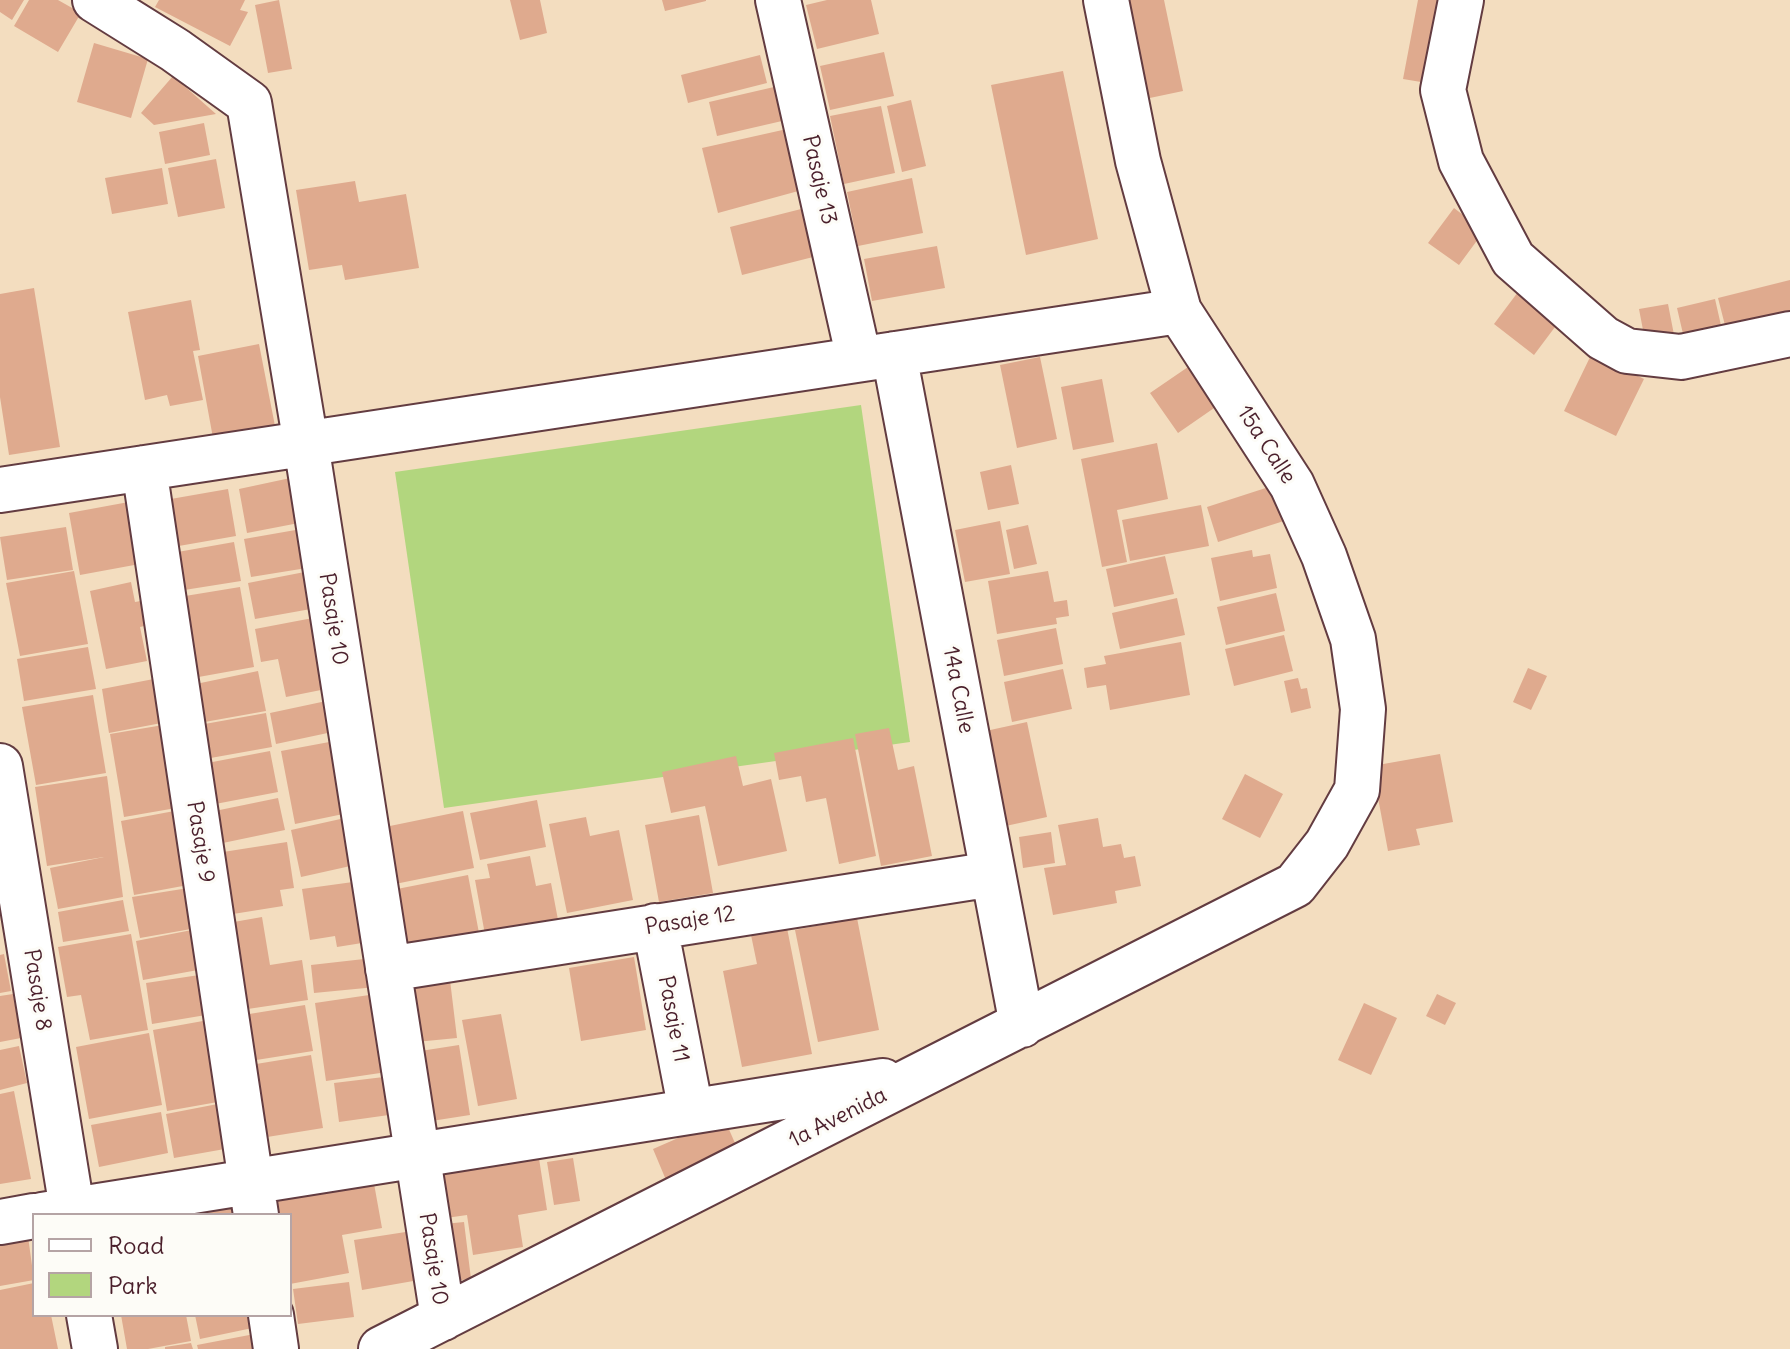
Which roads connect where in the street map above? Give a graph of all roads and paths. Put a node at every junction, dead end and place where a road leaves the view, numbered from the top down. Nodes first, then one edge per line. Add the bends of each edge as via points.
1 (95, 0) edge
2 (778, 0) edge
3 (1106, 0) edge
4 (1461, 0) edge
5 (1179, 311) junction
6 (1790, 334) edge
7 (876, 357) junction
8 (306, 444) junction
9 (144, 468) junction
10 (0, 490) edge
11 (0, 766) edge
12 (993, 874) junction
13 (1295, 885) joint
14 (655, 926) junction
15 (388, 969) junction
16 (1022, 1025) junction
17 (924, 1075) junction
18 (691, 1111) junction
19 (417, 1155) junction
20 (253, 1198) edge
21 (55, 1213) edge
22 (67, 1213) edge
23 (32, 1217) edge
24 (0, 1222) edge
25 (89, 1317) edge
26 (271, 1317) edge
27 (443, 1318) junction
28 (95, 1349) edge
29 (276, 1349) edge
30 (381, 1349) edge

1 - 8 street, Pasaje 10 via 249,103
2 - 7 street, Pasaje 13
3 - 5 street, 15a Calle via 1138,161
4 - 6 street via 1443,90 1461,161 1513,259 1603,338 1627,351 1681,357
5 - 7 street
5 - 13 street, 15a Calle via 1292,485 1353,639 1363,709 1357,790 1327,844
7 - 8 street
7 - 12 street, 14a Calle
8 - 9 street
8 - 15 street, Pasaje 10
9 - 10 street
9 - 20 street, Pasaje 9
11 - 21 street, Pasaje 8
12 - 14 street, Pasaje 12
12 - 16 street, 14a Calle
13 - 16 street, 1a Avenida
14 - 15 street, Pasaje 12
14 - 18 street, Pasaje 11
15 - 19 street, Pasaje 10
16 - 17 street, 1a Avenida
17 - 18 street
17 - 27 street, 1a Avenida
18 - 19 street
19 - 20 street
19 - 27 street, Pasaje 10
20 - 22 street
23 - 24 street
25 - 28 street
26 - 29 street
27 - 30 street, 1a Avenida

